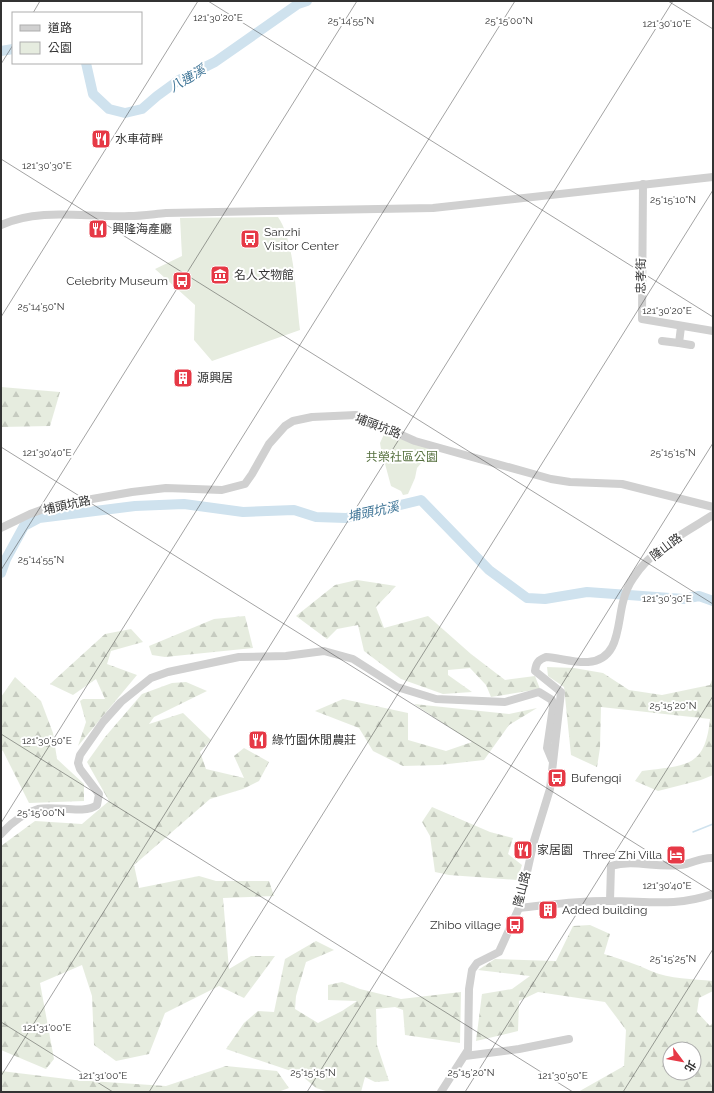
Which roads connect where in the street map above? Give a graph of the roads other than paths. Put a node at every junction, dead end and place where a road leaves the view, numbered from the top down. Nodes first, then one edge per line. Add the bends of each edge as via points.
1 (713, 177) edge
2 (643, 184) junction
3 (2, 224) edge
4 (682, 326) junction
5 (713, 331) edge
6 (662, 341) dead end
7 (679, 344) junction
8 (692, 346) dead end
9 (713, 507) edge
10 (713, 515) edge
11 (1, 528) edge
12 (552, 760) junction
13 (1, 834) edge
14 (713, 858) edge
15 (713, 894) edge
16 (610, 901) junction
17 (519, 908) junction
18 (569, 1039) dead end
19 (465, 1056) junction
20 (441, 1092) edge

1 - 2 street
2 - 3 street via 433,208 166,213 129,216 53,215 31,216
2 - 4 street, 忠孝街 via 642,319
4 - 5 street, 忠孝街
4 - 7 street
6 - 7 street
7 - 8 street
9 - 11 street, 埔頭坑路 via 622,484 551,479 415,441 356,415 312,417 285,426 269,444 245,484 222,490 152,488 52,506
10 - 12 street, 隆山路 via 656,552 635,575 623,602 610,652 589,662 546,657 536,664 535,671 561,692
12 - 13 street via 547,748 553,713 552,700 546,694 539,692 505,702 436,699 397,687 352,659 324,651 286,656 239,657 168,672 151,678 136,688 103,722 80,755 80,769 99,794 97,805 86,809 37,810 10,825
12 - 17 street, 隆山路 via 550,790 534,841
14 - 16 street via 665,866 624,862 611,866
15 - 16 street via 695,900 662,904
16 - 17 street
17 - 19 street, 隆山路 via 499,952 477,963 472,970 469,989 468,1050
18 - 19 street
19 - 20 street, 隆山路

